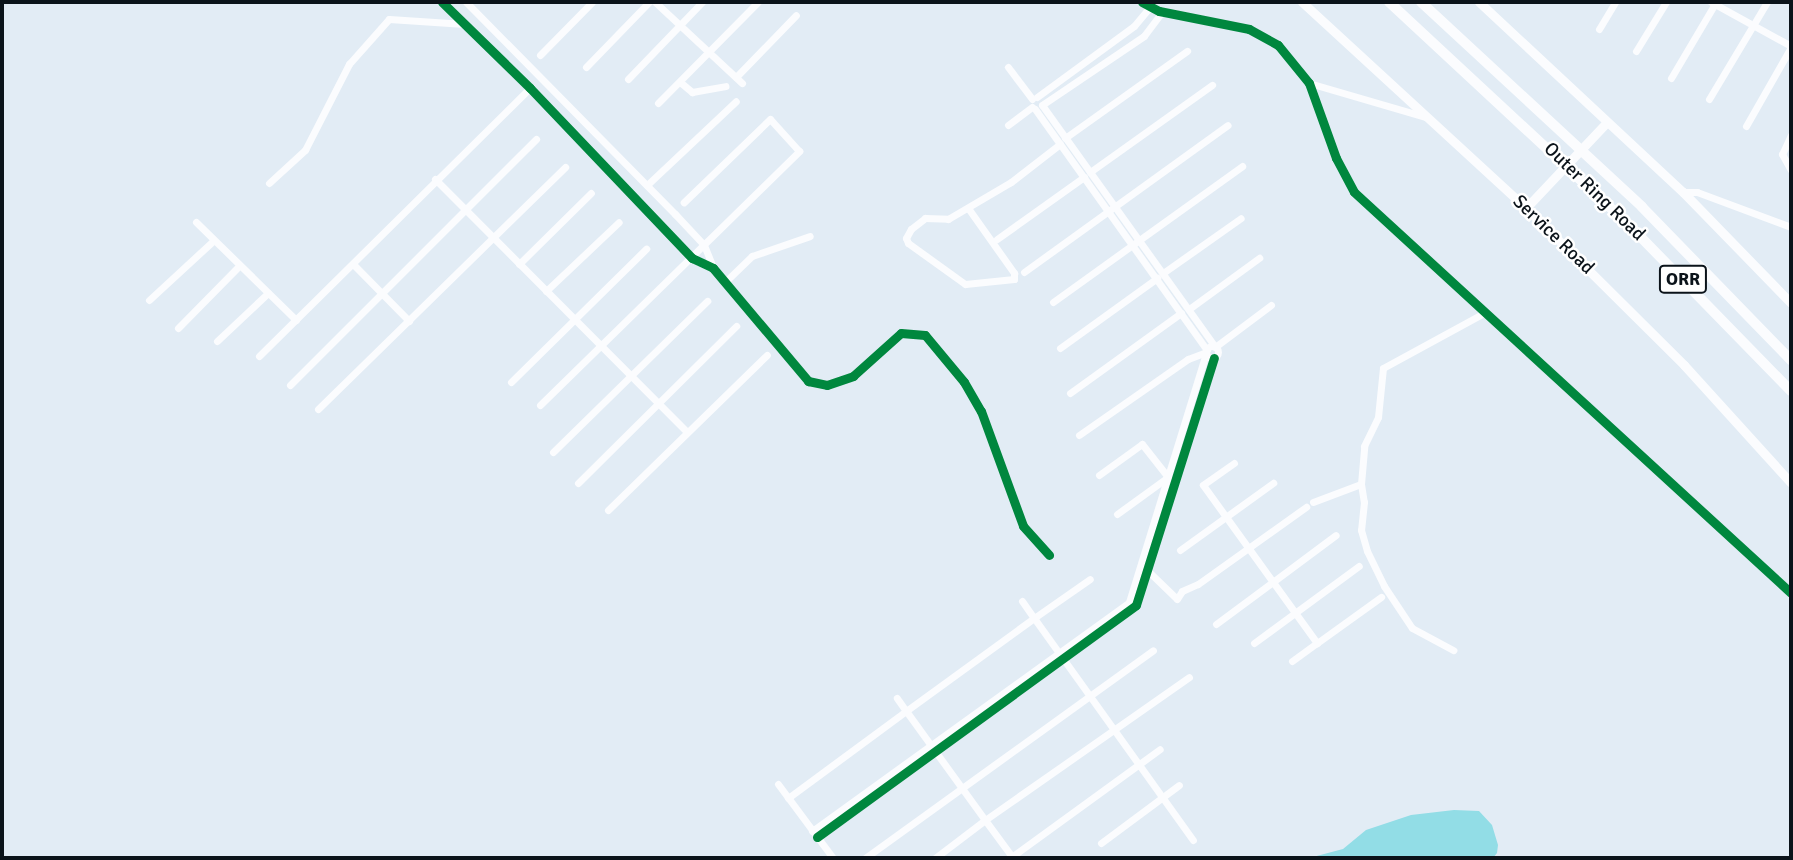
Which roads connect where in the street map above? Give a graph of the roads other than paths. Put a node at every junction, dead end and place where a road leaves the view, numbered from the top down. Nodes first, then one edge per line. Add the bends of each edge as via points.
1 (442, 2) edge
2 (466, 2) edge
3 (592, 2) edge
4 (649, 2) edge
5 (655, 2) edge
6 (702, 2) edge
7 (758, 2) edge
8 (1142, 2) edge
9 (1302, 2) edge
10 (1389, 2) edge
11 (1421, 2) edge
12 (1479, 2) edge
13 (1615, 2) edge
14 (1666, 2) edge
15 (1714, 2) edge
16 (1768, 2) edge
17 (1150, 7) junction
18 (1163, 12) junction
19 (796, 15) dead end
20 (466, 24) junction
21 (680, 25) junction
22 (1753, 25) junction
23 (1599, 29) dead end
24 (1791, 47) edge
25 (1187, 51) dead end
26 (1636, 51) dead end
27 (710, 53) junction
28 (540, 55) dead end
29 (586, 67) dead end
30 (1008, 67) dead end
31 (736, 77) junction
32 (1671, 78) dead end
33 (628, 79) dead end
34 (680, 82) junction
35 (743, 83) dead end
36 (1309, 83) junction
37 (1212, 85) dead end
38 (725, 86) dead end
39 (530, 88) junction
40 (1709, 99) dead end
41 (736, 102) dead end
42 (658, 103) dead end
43 (1035, 104) junction
44 (1430, 118) junction
45 (1607, 122) junction
46 (1008, 125) dead end
47 (1228, 125) dead end
48 (1746, 126) dead end
49 (1791, 135) edge
50 (536, 139) dead end
51 (1063, 141) junction
52 (626, 164) junction
53 (1242, 166) dead end
54 (565, 167) dead end
55 (1791, 170) edge
56 (1087, 174) junction
57 (614, 176) junction
58 (435, 179) junction
59 (269, 183) dead end
60 (647, 186) junction
61 (1683, 192) junction
62 (590, 193) dead end
63 (684, 202) dead end
64 (968, 208) junction
65 (1526, 208) junction
66 (465, 209) junction
67 (1112, 209) junction
68 (1241, 218) dead end
69 (196, 222) dead end
70 (619, 222) dead end
71 (1791, 227) edge
72 (810, 236) dead end
73 (494, 238) junction
74 (997, 239) dead end
75 (214, 240) junction
76 (1136, 242) junction
77 (704, 245) junction
78 (646, 249) dead end
79 (692, 258) junction
80 (1259, 258) dead end
81 (353, 264) junction
82 (519, 264) junction
83 (240, 265) junction
84 (713, 268) junction
85 (1024, 272) dead end
86 (1160, 276) junction
87 (726, 281) junction
88 (546, 291) junction
89 (268, 293) junction
90 (381, 293) junction
91 (149, 300) dead end
92 (707, 301) dead end
93 (1052, 302) dead end
94 (1791, 303) edge
95 (1270, 305) dead end
96 (1185, 311) junction
97 (1484, 313) junction
98 (573, 319) junction
99 (296, 320) junction
100 (408, 321) junction
101 (736, 326) dead end
102 (178, 328) dead end
103 (217, 341) dead end
104 (601, 347) junction
105 (1060, 348) dead end
106 (1209, 352) junction
107 (767, 355) dead end
108 (259, 356) dead end
109 (1791, 360) edge
110 (631, 376) junction
111 (512, 382) dead end
112 (290, 385) dead end
113 (1791, 391) edge
114 (1070, 393) dead end
115 (658, 403) junction
116 (540, 405) dead end
117 (318, 409) dead end
118 (686, 431) junction
119 (1079, 435) dead end
120 (552, 452) dead end
121 (1234, 463) dead end
122 (1099, 475) dead end
123 (1168, 477) junction
124 (578, 483) dead end
125 (1273, 483) dead end
126 (1791, 483) edge
127 (1361, 484) junction
128 (608, 510) dead end
129 (1117, 514) dead end
130 (1225, 516) junction
131 (1336, 535) dead end
132 (1249, 548) junction
133 (1180, 550) dead end
134 (1049, 555) dead end
135 (1359, 566) dead end
136 (1148, 571) junction
137 (1090, 579) dead end
138 (1272, 581) junction
139 (1791, 593) edge
140 (1381, 597) dead end
141 (1021, 601) dead end
142 (1296, 613) junction
143 (1034, 618) junction
144 (1216, 624) dead end
145 (1254, 643) dead end
146 (1317, 643) junction
147 (1153, 650) dead end
148 (1453, 650) dead end
149 (1061, 656) junction
150 (1292, 661) dead end
151 (1189, 677) dead end
152 (1090, 696) junction
153 (897, 698) dead end
154 (906, 711) junction
155 (1114, 731) junction
156 (933, 749) junction
157 (1160, 750) dead end
158 (1138, 766) junction
159 (778, 784) dead end
160 (1179, 785) dead end
161 (962, 789) junction
162 (788, 798) junction
163 (1162, 799) junction
164 (985, 820) junction
165 (815, 834) junction
166 (1193, 840) dead end
167 (1101, 843) dead end
168 (833, 858) edge
169 (865, 858) edge
170 (935, 858) edge
171 (1011, 858) edge

1 - 20 street
2 - 52 street
3 - 28 street
4 - 29 street
5 - 21 street
6 - 21 street
7 - 27 street
8 - 17 street
9 - 44 main road, Service Road
10 - 113 highway, Outer Ring Road / ORR via 1670,265
11 - 109 highway, Outer Ring Road / ORR via 1577,145
12 - 45 main road
13 - 23 street
14 - 26 street
15 - 22 street
15 - 32 street
16 - 22 street
17 - 18 street
17 - 43 street via 1134,26
18 - 36 street via 1249,29 1278,44
18 - 43 street via 1144,36
19 - 31 street
20 - 39 street
20 - 59 street via 389,19 349,64 305,150
21 - 27 street
21 - 33 street
22 - 24 street
22 - 40 street
24 - 48 street
25 - 51 street
27 - 31 street
27 - 34 street
30 - 43 street
31 - 35 street
34 - 38 street via 692,93
34 - 42 street
36 - 44 street
36 - 97 street via 1336,158 1354,192
37 - 56 street
39 - 57 street
39 - 58 street
41 - 60 street
43 - 46 street
43 - 51 street
44 - 65 main road, Service Road
45 - 61 main road
45 - 65 main road
47 - 67 street
49 - 55 street via 1782,154
50 - 66 street
51 - 56 street
51 - 64 street via 1012,182
52 - 57 street
52 - 60 street
53 - 76 street
54 - 73 street
56 - 67 street
56 - 74 street
57 - 79 street
58 - 66 street
58 - 81 street
60 - 77 street
61 - 71 street via 1697,192
61 - 94 main road
62 - 82 street
63 - 77 street via 770,119 799,151
64 - 64 street via 1014,273 1014,279 965,284 906,240 925,218 945,221
65 - 126 main road, Service Road via 1684,365
66 - 73 street
66 - 90 street
67 - 76 street
67 - 85 street
68 - 86 street
69 - 75 street
70 - 88 street
72 - 87 street via 752,256
73 - 82 street
73 - 100 street
75 - 83 street
75 - 91 street
76 - 86 street
76 - 93 street
77 - 79 street
77 - 84 street
78 - 98 street
79 - 84 street
79 - 104 street
80 - 96 street
81 - 90 street
81 - 99 street
82 - 88 street
83 - 89 street
83 - 102 street
84 - 87 street
86 - 96 street
86 - 105 street
87 - 134 street via 808,382 827,385 853,376 901,333 925,335 964,382 981,411 1023,526
88 - 98 street
89 - 99 street
89 - 103 street
90 - 100 street
90 - 112 street
92 - 110 street
95 - 106 street
96 - 106 street
96 - 114 street
97 - 127 street via 1383,368 1378,417 1364,446
97 - 139 street
98 - 104 street
98 - 111 street
99 - 108 street
100 - 117 street
101 - 115 street
104 - 110 street
104 - 116 street
106 - 119 street via 1188,359
106 - 123 street
106 - 136 street
107 - 118 street
110 - 115 street
110 - 120 street
115 - 118 street
115 - 124 street
118 - 128 street
121 - 130 street via 1203,485
122 - 123 street via 1142,444
123 - 129 street
123 - 149 street via 1131,598
125 - 130 street
127 - 132 street via 1310,505
127 - 148 street via 1361,530 1384,586 1412,628
130 - 132 street
130 - 133 street
131 - 138 street
132 - 136 street via 1182,591 1177,599
132 - 138 street
135 - 142 street
136 - 149 street via 1136,605
137 - 143 street
138 - 142 street
138 - 144 street
140 - 146 street
141 - 143 street
142 - 145 street
142 - 146 street
143 - 149 street
143 - 154 street
146 - 150 street
147 - 152 street
149 - 152 street
149 - 156 street
151 - 155 street
152 - 155 street
152 - 161 street
153 - 154 street
154 - 156 street
154 - 162 street
155 - 158 street
155 - 164 street
156 - 161 street
156 - 165 street
157 - 158 street
158 - 163 street
158 - 171 street
159 - 162 street
160 - 163 street
161 - 164 street
161 - 169 street
162 - 165 street
163 - 166 street
163 - 167 street
164 - 170 street
164 - 171 street
165 - 168 street

